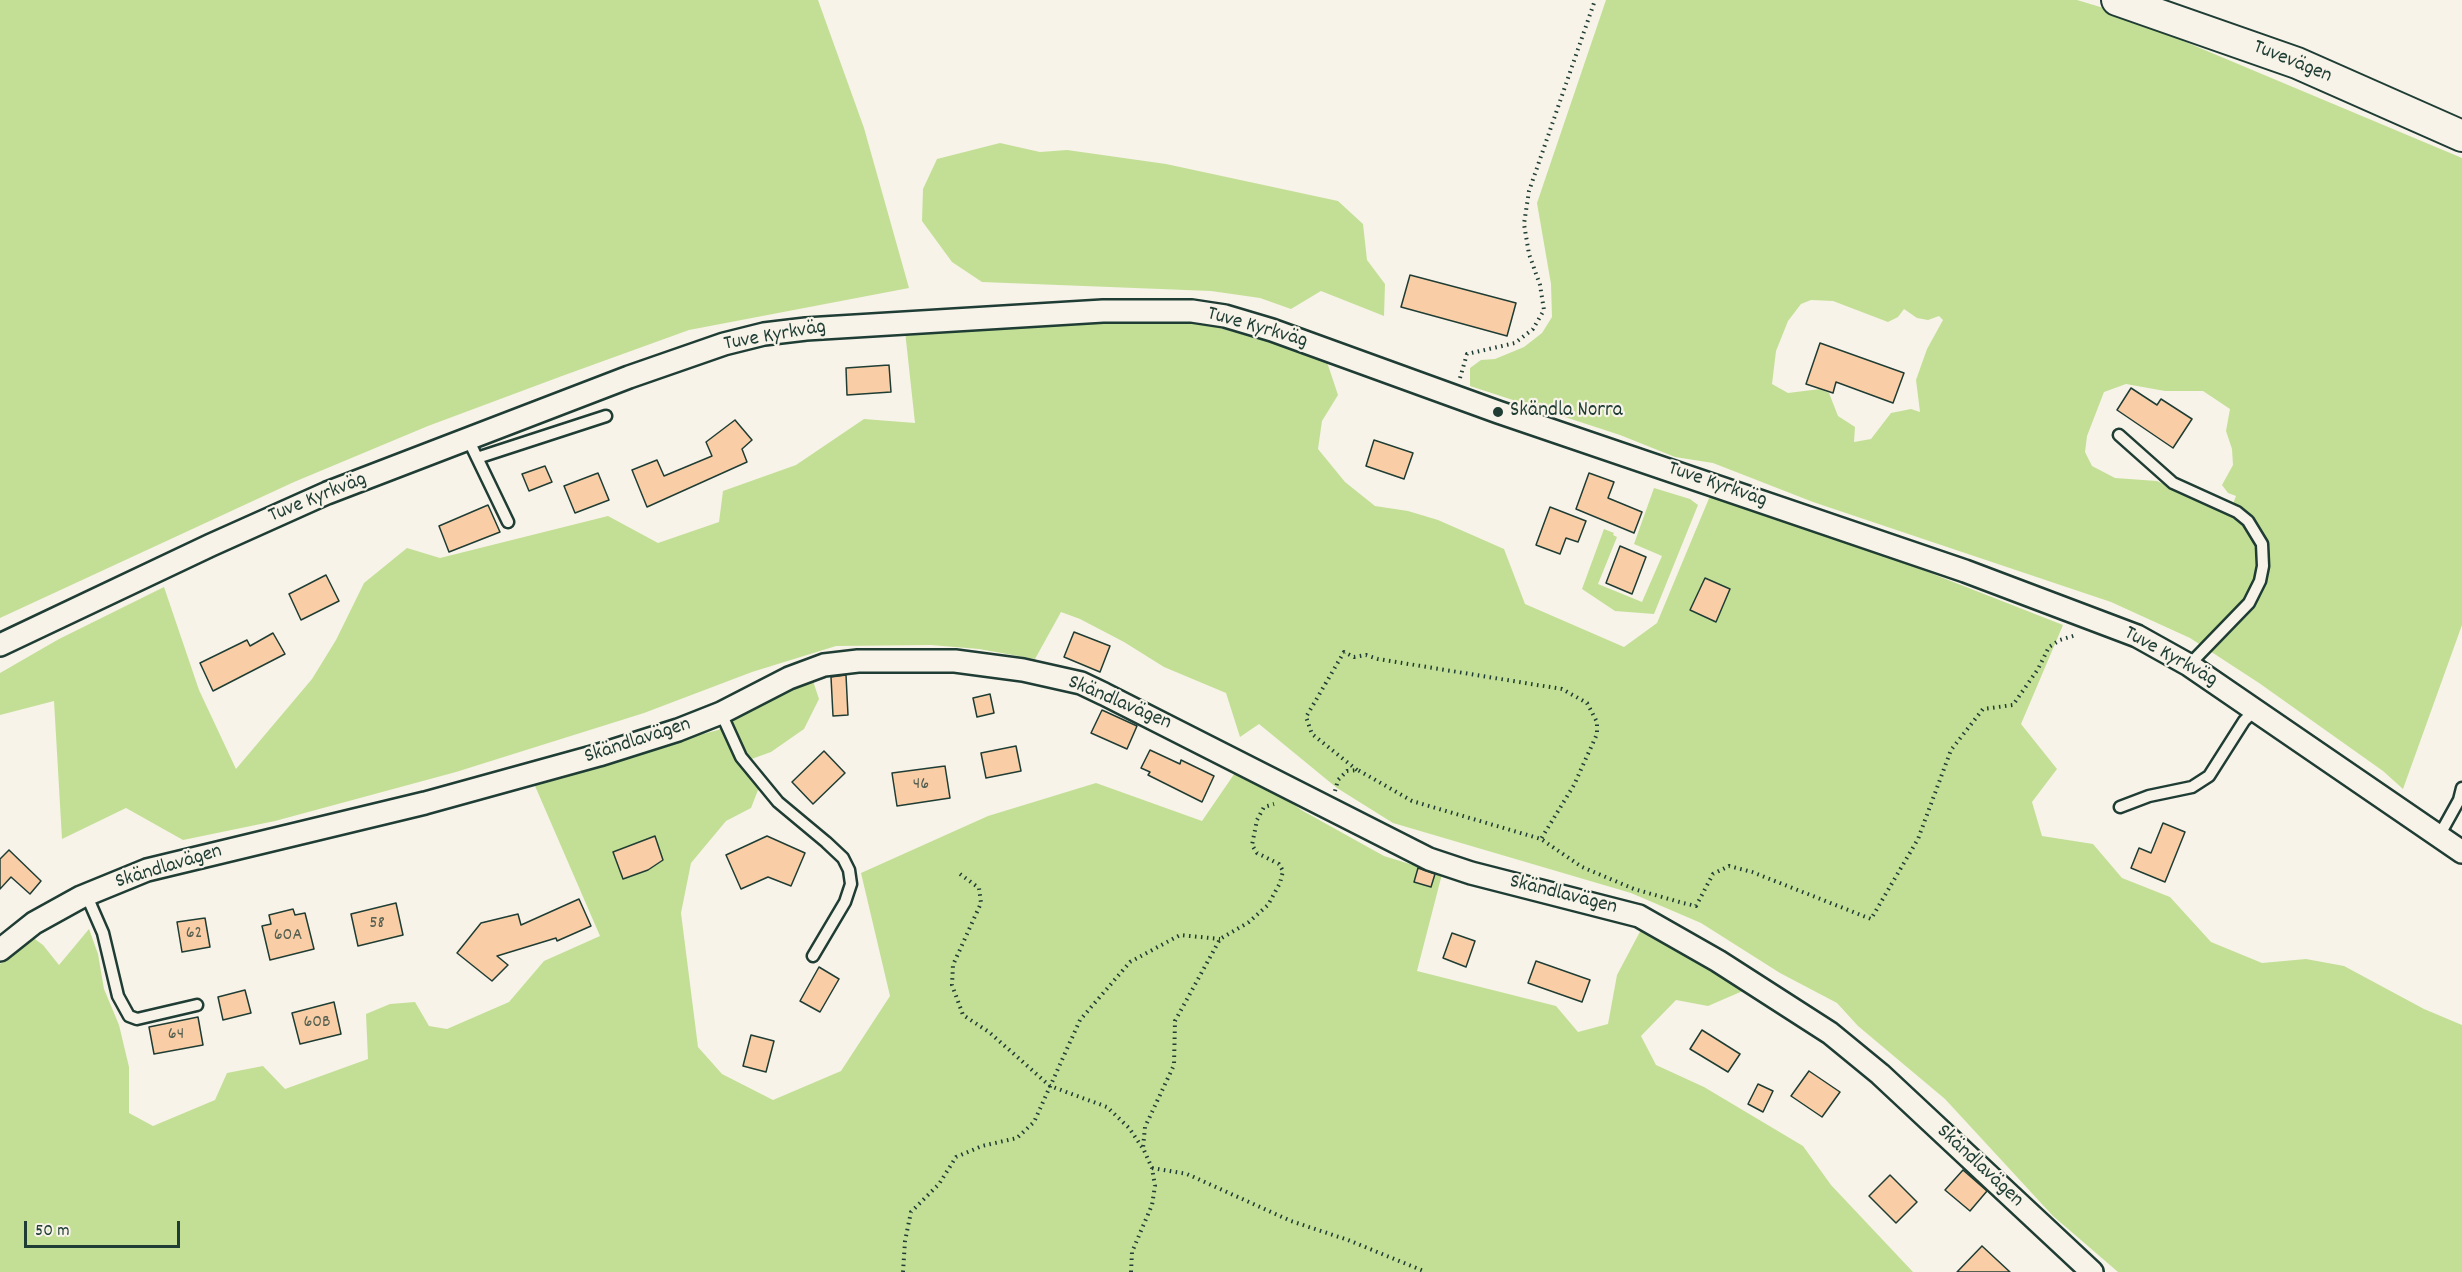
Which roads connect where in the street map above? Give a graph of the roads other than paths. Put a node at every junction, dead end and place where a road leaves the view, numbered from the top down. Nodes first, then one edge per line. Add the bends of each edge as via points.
1 (2117, 0) edge
2 (2462, 136) edge
3 (606, 416) dead end
4 (2119, 435) dead end
5 (473, 449) junction
6 (508, 522) dead end
7 (0, 645) edge
8 (2188, 665) junction
9 (2255, 710) junction
10 (721, 714) junction
11 (2462, 788) edge
12 (2120, 807) dead end
13 (2439, 836) junction
14 (2462, 852) edge
15 (86, 894) junction
16 (0, 950) edge
17 (813, 956) dead end
18 (197, 1005) dead end
19 (2092, 1272) edge

1 - 2 main road, Tuvevägen via 2297,63
3 - 5 lane
4 - 8 lane via 2173,483 2237,512 2248,521 2262,544 2260,581 2249,603
5 - 6 lane
5 - 7 street, Tuve Kyrkväg via 327,493
5 - 8 street, Tuve Kyrkväg via 683,357 765,334 1103,311 1183,310 1226,316 1272,330 1965,571 2137,636
8 - 9 street, Tuve Kyrkväg
9 - 12 lane via 2209,776 2192,787
9 - 13 street, Tuve Kyrkväg
10 - 15 street, Skändlavägen via 568,764 425,803 147,870
10 - 17 lane via 741,757 771,793 834,850 849,870 851,885 844,902
10 - 19 street, Skändlavägen via 789,678 824,665 858,661 955,661 1081,683 1430,859 1639,916 1718,961 1821,1027 1880,1074
11 - 13 lane
13 - 14 street, Tuve Kyrkväg
15 - 16 street, Skändlavägen via 34,923
15 - 18 lane via 103,933 118,996 129,1016 137,1018

